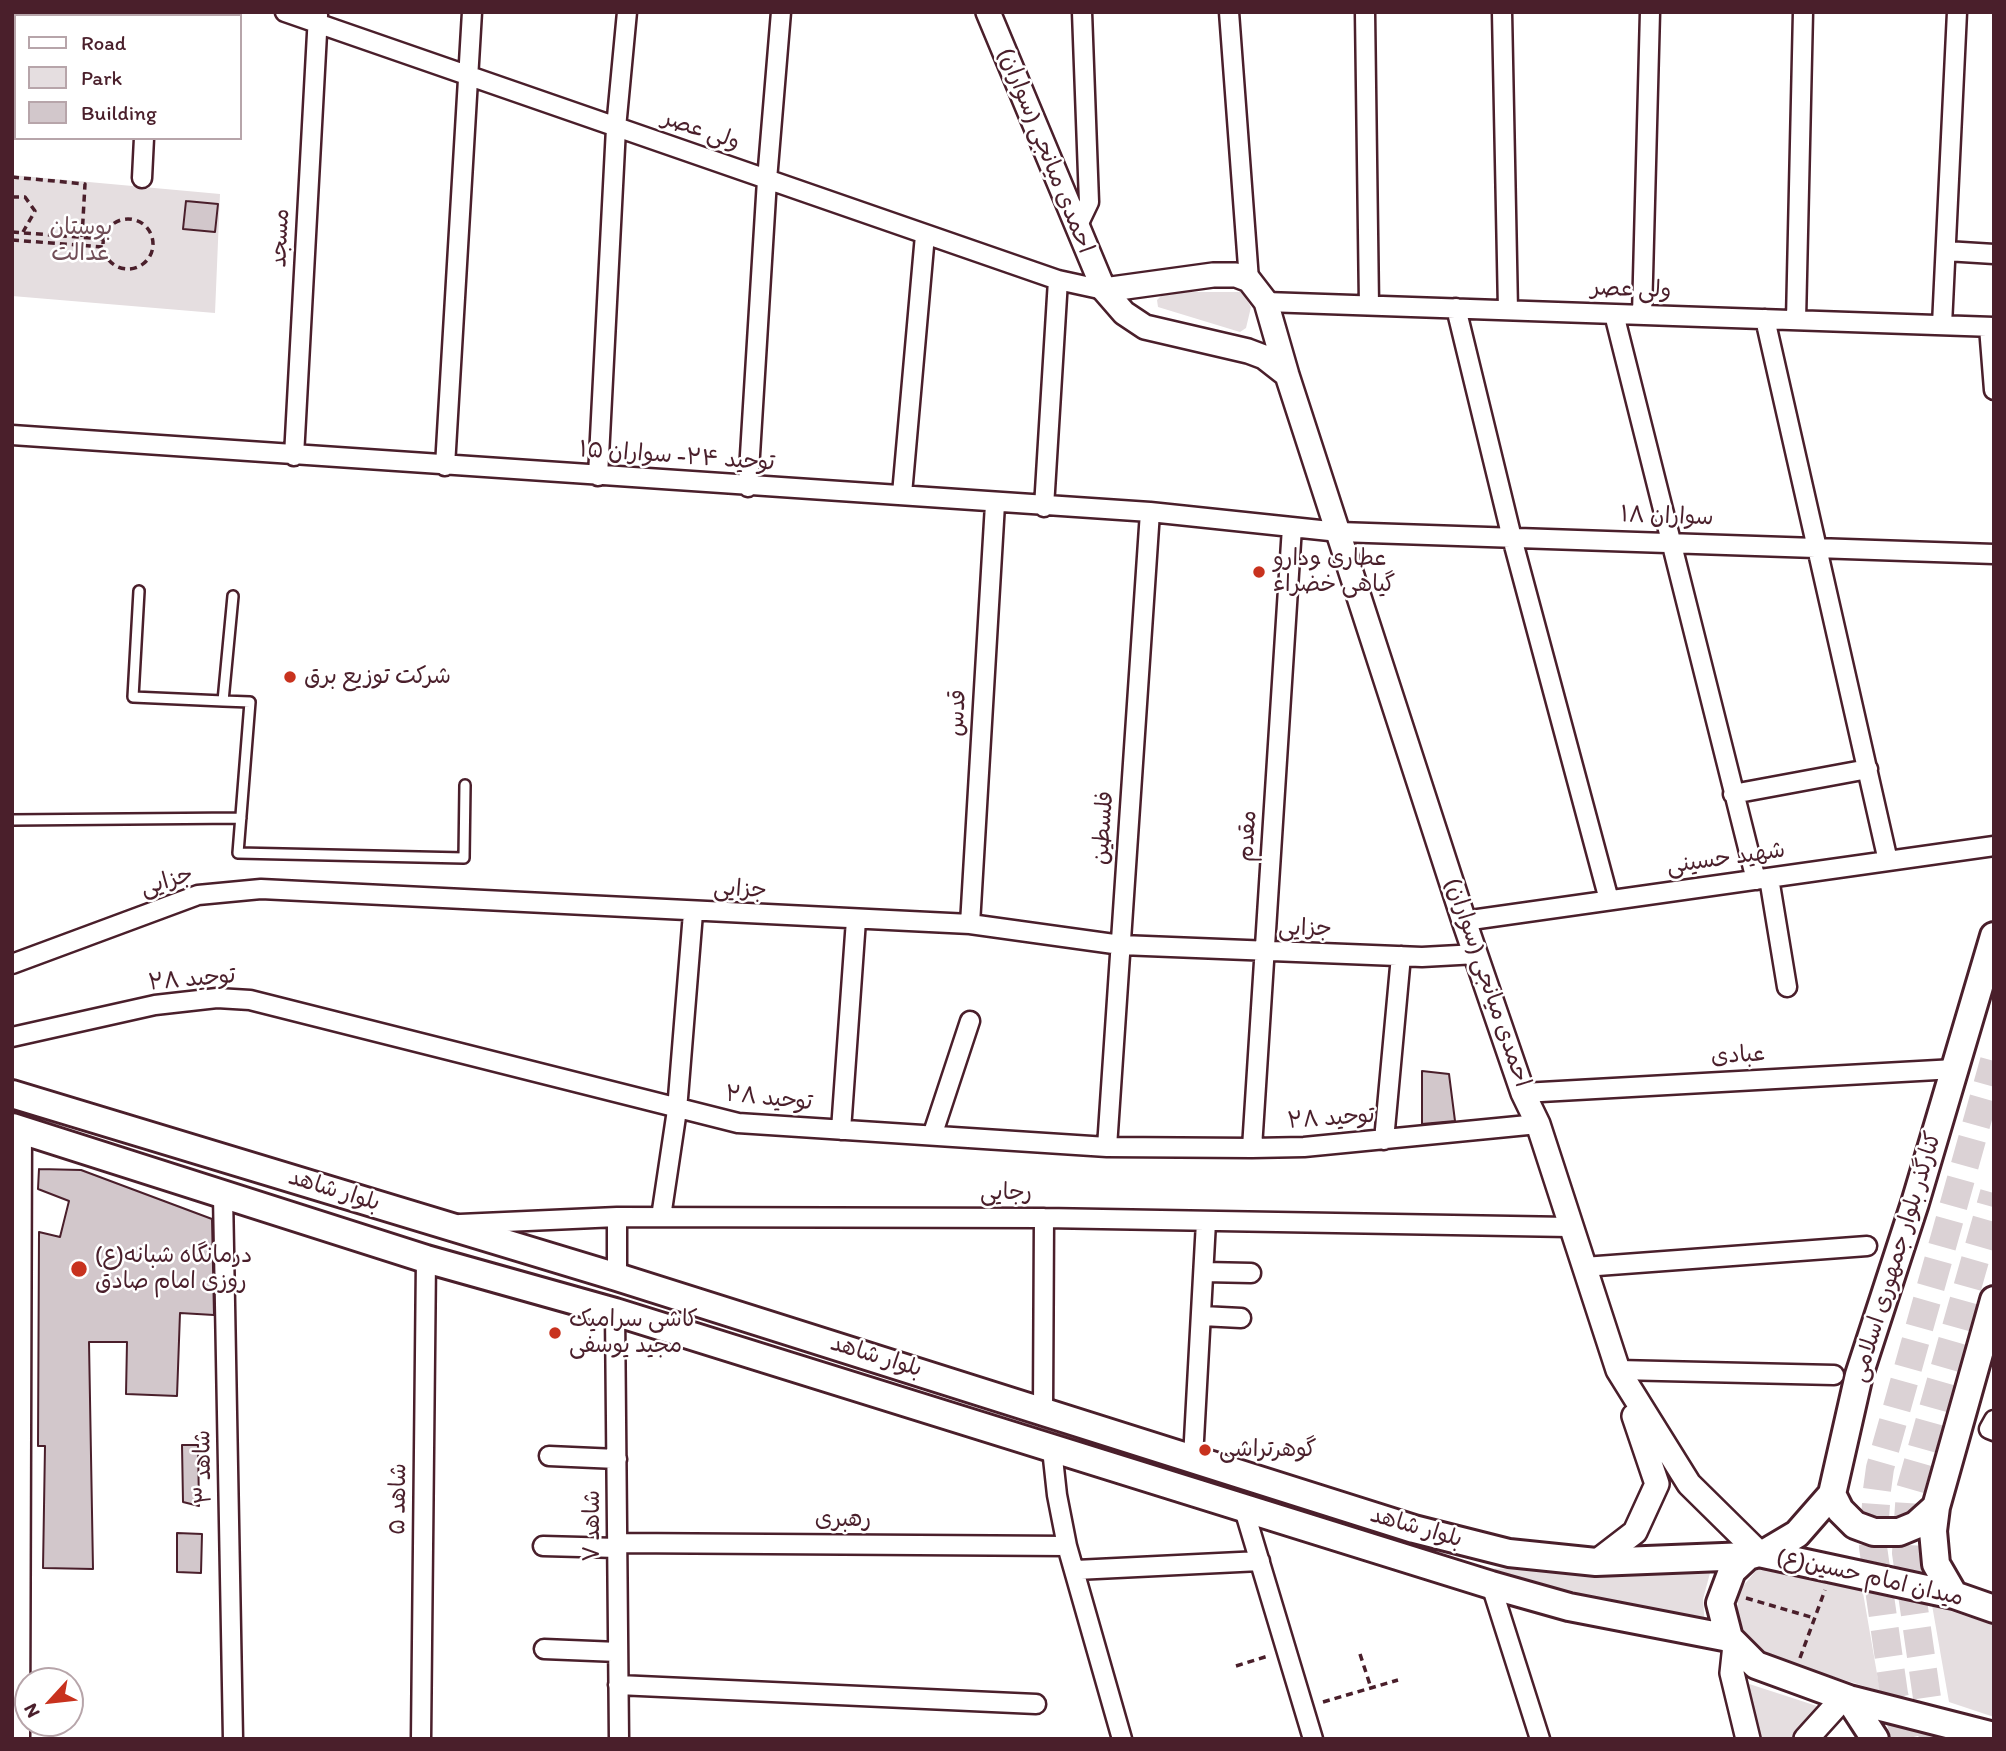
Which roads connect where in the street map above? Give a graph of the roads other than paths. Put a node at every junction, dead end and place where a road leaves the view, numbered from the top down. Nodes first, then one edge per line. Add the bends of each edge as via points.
1 (285, 12) edge
2 (472, 12) edge
3 (627, 12) edge
4 (781, 12) edge
5 (988, 12) edge
6 (1082, 12) edge
7 (1230, 12) edge
8 (1365, 12) edge
9 (1502, 12) edge
10 (1650, 12) edge
11 (1802, 12) edge
12 (1957, 12) edge
13 (318, 18) edge
14 (467, 77) junction
15 (616, 128) junction
16 (144, 140) edge
17 (142, 178) dead end
18 (767, 180) junction
19 (1078, 225) junction
20 (925, 235) junction
21 (1946, 251) junction
22 (1994, 254) edge
23 (1058, 280) junction
24 (1249, 280) junction
25 (1104, 290) junction
26 (1266, 302) junction
27 (1369, 305) junction
28 (1456, 308) junction
29 (1508, 310) junction
30 (1614, 314) junction
31 (1642, 315) junction
32 (1765, 319) junction
33 (1796, 320) junction
34 (1942, 325) junction
35 (1991, 327) edge
36 (1287, 374) junction
37 (1994, 390) edge
38 (12, 435) edge
39 (294, 456) junction
40 (445, 466) junction
41 (598, 476) junction
42 (748, 487) junction
43 (902, 494) junction
44 (995, 504) junction
45 (1044, 507) junction
46 (1150, 512) junction
47 (1292, 527) junction
48 (1339, 532) junction
49 (1512, 538) junction
50 (1672, 541) junction
51 (1816, 548) junction
52 (1994, 554) edge
53 (139, 591) dead end
54 (233, 596) dead end
55 (223, 701) junction
56 (1868, 769) junction
57 (465, 785) dead end
58 (1733, 794) junction
59 (241, 818) junction
60 (12, 820) edge
61 (1994, 846) edge
62 (1888, 861) junction
63 (1762, 879) junction
64 (1609, 900) junction
65 (692, 912) junction
66 (856, 920) junction
67 (1464, 921) junction
68 (970, 925) junction
69 (1994, 936) edge
70 (1121, 945) junction
71 (1265, 953) junction
72 (1477, 954) junction
73 (1401, 956) junction
74 (12, 964) edge
75 (1787, 987) dead end
76 (970, 1021) dead end
77 (12, 1037) edge
78 (1955, 1069) junction
79 (1523, 1093) junction
80 (12, 1094) edge
81 (677, 1110) junction
82 (1538, 1124) junction
83 (17, 1128) edge
84 (841, 1130) junction
85 (933, 1133) junction
86 (1384, 1140) junction
87 (1107, 1147) junction
88 (1252, 1148) junction
89 (223, 1195) junction
90 (617, 1217) junction
91 (661, 1217) junction
92 (1044, 1218) junction
93 (1206, 1222) junction
94 (443, 1224) junction
95 (1569, 1227) junction
96 (1867, 1246) dead end
97 (426, 1259) junction
98 (1584, 1267) junction
99 (1205, 1272) junction
100 (1251, 1273) dead end
101 (617, 1277) junction
102 (1994, 1300) edge
103 (615, 1312) junction
104 (1202, 1316) junction
105 (1241, 1318) dead end
106 (1618, 1370) junction
107 (1834, 1375) dead end
108 (1043, 1409) junction
109 (1052, 1449) junction
110 (549, 1457) dead end
111 (1193, 1458) junction
112 (617, 1459) junction
113 (1832, 1494) junction
114 (1243, 1506) junction
115 (1936, 1507) junction
116 (543, 1546) dead end
117 (618, 1546) junction
118 (1067, 1546) junction
119 (1757, 1554) junction
120 (1260, 1561) junction
121 (1596, 1562) junction
122 (1076, 1570) junction
123 (1491, 1585) junction
124 (1954, 1595) junction
125 (1994, 1609) edge
126 (1732, 1641) junction
127 (544, 1649) dead end
128 (618, 1652) junction
129 (618, 1685) junction
130 (1847, 1698) junction
131 (1036, 1704) dead end
132 (1994, 1736) edge
133 (20, 1739) edge
134 (233, 1739) edge
135 (421, 1739) edge
136 (619, 1739) edge
137 (1122, 1739) edge
138 (1313, 1739) edge
139 (1540, 1739) edge
140 (1748, 1739) edge
141 (1805, 1739) edge
142 (1875, 1739) edge

1 - 13 street, ولی عصر
2 - 14 street
3 - 15 street
4 - 18 street
5 - 19 street, احمدی میانجی (سواران)
6 - 19 street via 1089,202
7 - 24 street
8 - 27 street
9 - 29 street
10 - 31 street
11 - 33 street
12 - 21 street
13 - 14 street, ولی عصر
13 - 39 street, مسجد
14 - 15 street, ولی عصر
14 - 40 street
15 - 18 street, ولی عصر
15 - 41 street
16 - 17 street
18 - 20 street, ولی عصر
18 - 42 street
19 - 25 street, احمدی میانجی (سواران)
20 - 23 street, ولی عصر
20 - 43 street
21 - 22 street
21 - 34 street
23 - 25 street, ولی عصر
23 - 45 street
24 - 25 street via 1213,275
24 - 26 street
25 - 36 street via 1124,313 1145,327 1248,351
26 - 27 street, ولی عصر
26 - 36 street, احمدی میانجی (سواران)
27 - 28 street, ولی عصر
28 - 29 street, ولی عصر
28 - 49 street
29 - 30 street, ولی عصر
30 - 31 street, ولی عصر
30 - 50 street
31 - 32 street, ولی عصر
32 - 33 street, ولی عصر
32 - 51 street
33 - 34 street, ولی عصر
34 - 35 street, ولی عصر
35 - 37 street
36 - 48 street, احمدی میانجی (سواران)
38 - 39 street, توحید ۲۴- سواران ۱۵
39 - 40 street, توحید ۲۴- سواران ۱۵
40 - 41 street, توحید ۲۴- سواران ۱۵
41 - 42 street, توحید ۲۴- سواران ۱۵
42 - 43 street, توحید ۲۴- سواران ۱۵
43 - 44 street, توحید ۲۴- سواران ۱۵
44 - 45 street, توحید ۲۴- سواران ۱۵
44 - 68 street, قدس
45 - 46 street, توحید ۲۴- سواران ۱۵
46 - 47 street, توحید ۲۴- سواران ۱۵
46 - 70 street, فلسطین
47 - 48 street, توحید ۲۴- سواران ۱۵
47 - 71 street, مقدم
48 - 49 street, سواران ۱۸
48 - 67 street, احمدی میانجی (سواران)
49 - 50 street, سواران ۱۸
49 - 64 street
50 - 51 street, سواران ۱۸
50 - 58 street
51 - 52 street, سواران ۱۸
51 - 56 street
53 - 55 lane via 133,697
54 - 55 lane
55 - 59 lane via 250,702
56 - 58 street
56 - 62 street
57 - 59 lane via 464,858 238,853
58 - 63 street
59 - 60 lane
61 - 62 street, شهید حسینی
62 - 63 street, شهید حسینی
63 - 64 street, شهید حسینی
63 - 75 street
64 - 67 street, شهید حسینی
65 - 66 street, جزایی
65 - 74 street, جزایی via 261,889 198,895
65 - 81 street
66 - 68 street, جزایی
66 - 84 street
67 - 72 street, احمدی میانجی (سواران)
68 - 70 street, جزایی
69 - 78 main road, کنارگذر بلوار جمهوری اسلامی
70 - 71 street, جزایی
70 - 87 street, فلسطین
71 - 73 street, جزایی
71 - 88 street, مقدم
72 - 73 street, جزایی
72 - 79 street, احمدی میانجی (سواران)
73 - 86 street
76 - 85 street
77 - 81 street, توحید ۲۸ via 155,1005 217,998 250,1000
78 - 79 street, عبادی
78 - 113 main road, کنارگذر بلوار جمهوری اسلامی via 1859,1375
79 - 82 street, احمدی میانجی (سواران)
80 - 94 main road, بلوار شاهد
81 - 84 street, توحید ۲۸ via 737,1123
81 - 91 street
82 - 86 street, توحید ۲۸
82 - 95 street, احمدی میانجی (سواران)
83 - 89 main road, بلوار شاهد
83 - 133 street
84 - 85 street, توحید ۲۸
85 - 87 street, توحید ۲۸
86 - 88 street, توحید ۲۸
87 - 88 street, توحید ۲۸
89 - 97 main road, بلوار شاهد
89 - 134 street, شاهد ۳
90 - 91 street, رجایی
90 - 94 street, رجایی
90 - 101 street
91 - 92 street, رجایی
92 - 93 street, رجایی
92 - 108 street
93 - 95 street, رجایی
93 - 99 street
94 - 101 main road, بلوار شاهد
95 - 98 street, احمدی میانجی (سواران)
96 - 98 street
97 - 103 main road, بلوار شاهد
97 - 135 street, شاهد ۵
98 - 106 street, احمدی میانجی (سواران)
99 - 100 street
99 - 104 street
101 - 108 main road, بلوار شاهد
102 - 115 main road
103 - 109 main road, بلوار شاهد
103 - 112 street, شاهد ۷
104 - 105 street
104 - 111 street
106 - 107 street
106 - 119 street, احمدی میانجی (سواران) via 1689,1484
106 - 121 street via 1657,1484 1635,1532
108 - 111 main road, بلوار شاهد
109 - 114 main road, بلوار شاهد
109 - 118 street
110 - 112 street
111 - 121 main road, بلوار شاهد via 1414,1529 1509,1553
112 - 117 street, شاهد ۷
113 - 115 main road via 1855,1525 1874,1532 1899,1532 1916,1525
113 - 119 main road, کنارگذر بلوار جمهوری اسلامی via 1810,1522
114 - 120 street
114 - 123 main road, بلوار شاهد
115 - 124 main road via 1932,1549
116 - 117 street, رهبری
117 - 118 street, رهبری
117 - 128 street, شاهد ۷
118 - 122 street
119 - 121 main road, بلوار شاهد
119 - 124 main road, میدان امام حسین(ع)
119 - 126 main road, میدان امام حسین(ع) via 1732,1571 1722,1591 1721,1615
120 - 122 street
120 - 138 street
122 - 137 street
123 - 126 main road, بلوار شاهد via 1569,1607
123 - 139 street
124 - 125 main road, میدان امام حسین(ع)
126 - 130 main road via 1756,1665
126 - 140 street via 1732,1673
127 - 128 street
128 - 129 street, شاهد ۷
129 - 131 street
129 - 136 street, شاهد ۷
130 - 132 main road
130 - 141 street
130 - 142 main road

